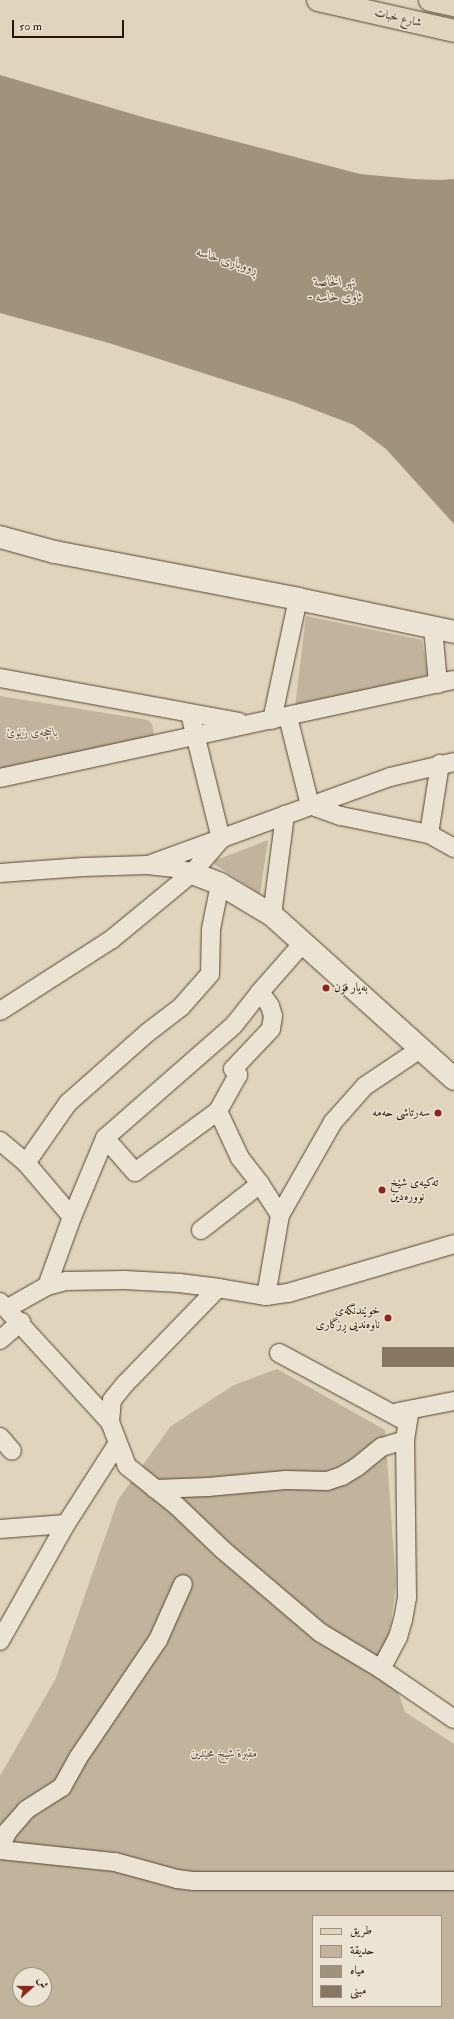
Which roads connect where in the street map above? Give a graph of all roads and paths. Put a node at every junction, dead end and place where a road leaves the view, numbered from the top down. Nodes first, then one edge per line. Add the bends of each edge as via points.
1 (318, 0) edge
2 (430, 0) edge
3 (454, 5) edge
4 (454, 31) edge
5 (0, 537) edge
6 (298, 599) junction
7 (444, 629) edge
8 (0, 678) edge
9 (446, 682) edge
10 (190, 714) junction
11 (280, 718) junction
12 (247, 724) junction
13 (195, 735) junction
14 (447, 763) edge
15 (0, 778) edge
16 (310, 805) junction
17 (285, 815) junction
18 (429, 834) junction
19 (221, 839) junction
20 (454, 848) edge
21 (147, 865) junction
22 (192, 873) junction
23 (0, 874) edge
24 (220, 884) junction
25 (272, 915) junction
26 (303, 943) junction
27 (260, 992) junction
28 (0, 1011) edge
29 (420, 1049) junction
30 (454, 1079) edge
31 (218, 1111) junction
32 (105, 1138) junction
33 (0, 1141) edge
34 (26, 1162) junction
35 (260, 1184) junction
36 (280, 1215) junction
37 (72, 1217) junction
38 (201, 1230) dead end
39 (454, 1244) edge
40 (47, 1286) junction
41 (218, 1288) junction
42 (266, 1296) junction
43 (4, 1305) edge
44 (20, 1322) junction
45 (0, 1340) edge
46 (279, 1354) dead end
47 (454, 1401) edge
48 (409, 1416) junction
49 (110, 1422) junction
50 (0, 1437) edge
51 (405, 1440) junction
52 (118, 1443) junction
53 (12, 1451) dead end
54 (155, 1489) junction
55 (66, 1524) junction
56 (0, 1529) edge
57 (183, 1584) dead end
58 (0, 1642) edge
59 (381, 1669) junction
60 (454, 1719) edge
61 (0, 1849) edge
62 (454, 1881) edge

1 - 4 main road, شارع خبات
2 - 3 main road, شارع خبات
5 - 6 street via 55,552
6 - 7 street
6 - 11 street
7 - 9 street
8 - 10 street
9 - 11 street
10 - 12 street
10 - 13 street
11 - 12 street
11 - 16 street
12 - 13 street
13 - 15 street
13 - 19 street
14 - 16 street via 390,777
14 - 18 street
16 - 17 street
16 - 18 street via 341,816
17 - 19 street
17 - 25 street
18 - 20 street
19 - 21 street
19 - 22 street
21 - 22 street
21 - 23 street
22 - 24 street
22 - 28 street via 112,939
24 - 25 street
24 - 34 street via 210,929 210,974 181,1007 146,1033 68,1103
25 - 26 street
26 - 27 street
26 - 29 street
27 - 31 street via 270,1006 273,1016 271,1029 234,1068 238,1075
27 - 32 street via 234,1025
29 - 30 street
29 - 36 street via 365,1086 333,1122
31 - 32 street via 136,1172
31 - 35 street via 240,1158
32 - 37 street
33 - 34 street
34 - 37 street
35 - 36 street
35 - 38 street
36 - 42 street
37 - 40 street
39 - 42 street via 288,1293
40 - 41 street via 66,1281 125,1280
40 - 43 street
41 - 42 street
41 - 49 street via 112,1400
43 - 44 street
44 - 45 street
44 - 49 street
46 - 48 street via 390,1414
47 - 48 street
48 - 51 street
49 - 52 street
50 - 53 street
51 - 54 street via 382,1447 357,1467 327,1481 286,1480
51 - 59 street via 406,1598 398,1637
52 - 54 street via 128,1466
52 - 55 street
54 - 59 street via 313,1627
55 - 56 street
55 - 58 street
57 - 61 street via 158,1640 78,1758 62,1787 26,1810 8,1831
59 - 60 street
61 - 62 street via 115,1862 194,1881

